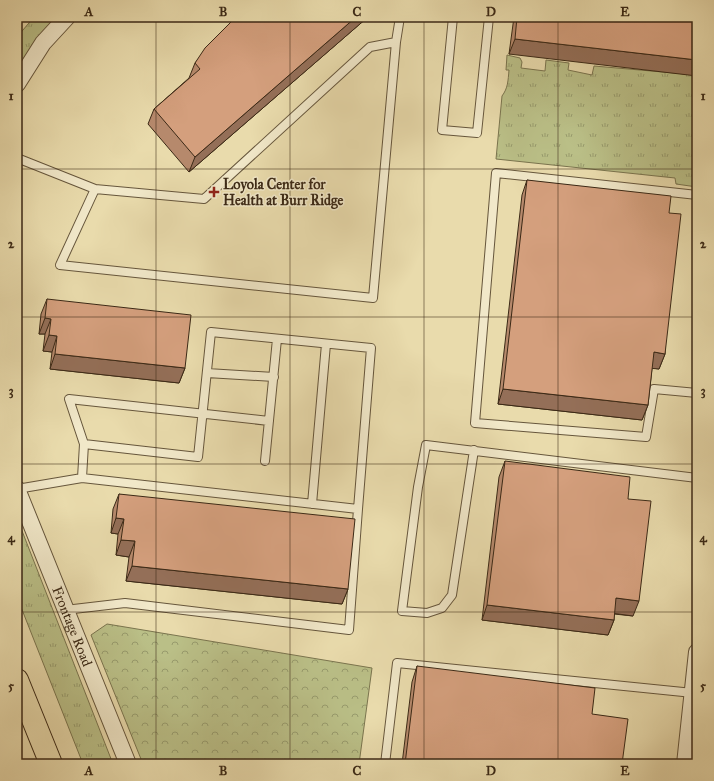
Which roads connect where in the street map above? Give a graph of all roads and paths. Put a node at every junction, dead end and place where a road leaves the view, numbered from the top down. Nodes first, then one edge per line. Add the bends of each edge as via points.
1 (67, 17) edge
2 (400, 17) edge
3 (454, 17) edge
4 (490, 17) edge
5 (396, 42) junction
6 (17, 84) edge
7 (17, 158) edge
8 (94, 189) junction
9 (697, 195) edge
10 (277, 339) junction
11 (326, 344) junction
12 (207, 373) junction
13 (274, 377) junction
14 (697, 393) edge
15 (203, 414) junction
16 (269, 421) junction
17 (84, 444) junction
18 (474, 450) junction
19 (265, 461) dead end
20 (82, 478) junction
21 (697, 478) edge
22 (17, 489) edge
23 (312, 504) junction
24 (358, 509) junction
25 (65, 610) junction
26 (697, 652) edge
27 (17, 680) edge
28 (693, 692) junction
29 (51, 764) edge
30 (128, 764) edge
31 (385, 764) edge
32 (685, 764) edge

1 - 6 street via 43,44
2 - 5 lane
3 - 4 lane via 442,130 477,133
5 - 8 lane via 370,47 204,199
5 - 8 lane via 373,298 60,265
7 - 8 lane
9 - 14 lane via 496,173 475,423 646,437 654,389
10 - 11 lane
10 - 12 lane via 211,332
10 - 13 lane
11 - 23 lane
11 - 24 lane via 371,348
12 - 13 lane
12 - 15 lane
13 - 16 lane
15 - 16 lane
15 - 17 lane via 198,457
15 - 17 lane via 69,399
16 - 19 lane
17 - 20 lane
18 - 18 lane via 426,444 402,611 427,613 442,608 452,596
18 - 21 lane
20 - 22 lane
20 - 23 lane
22 - 25 street, Frontage Road
23 - 24 lane
24 - 25 lane via 349,630 125,603
25 - 30 street, Frontage Road
26 - 28 street
27 - 29 highway
28 - 31 lane via 397,663
28 - 32 street

